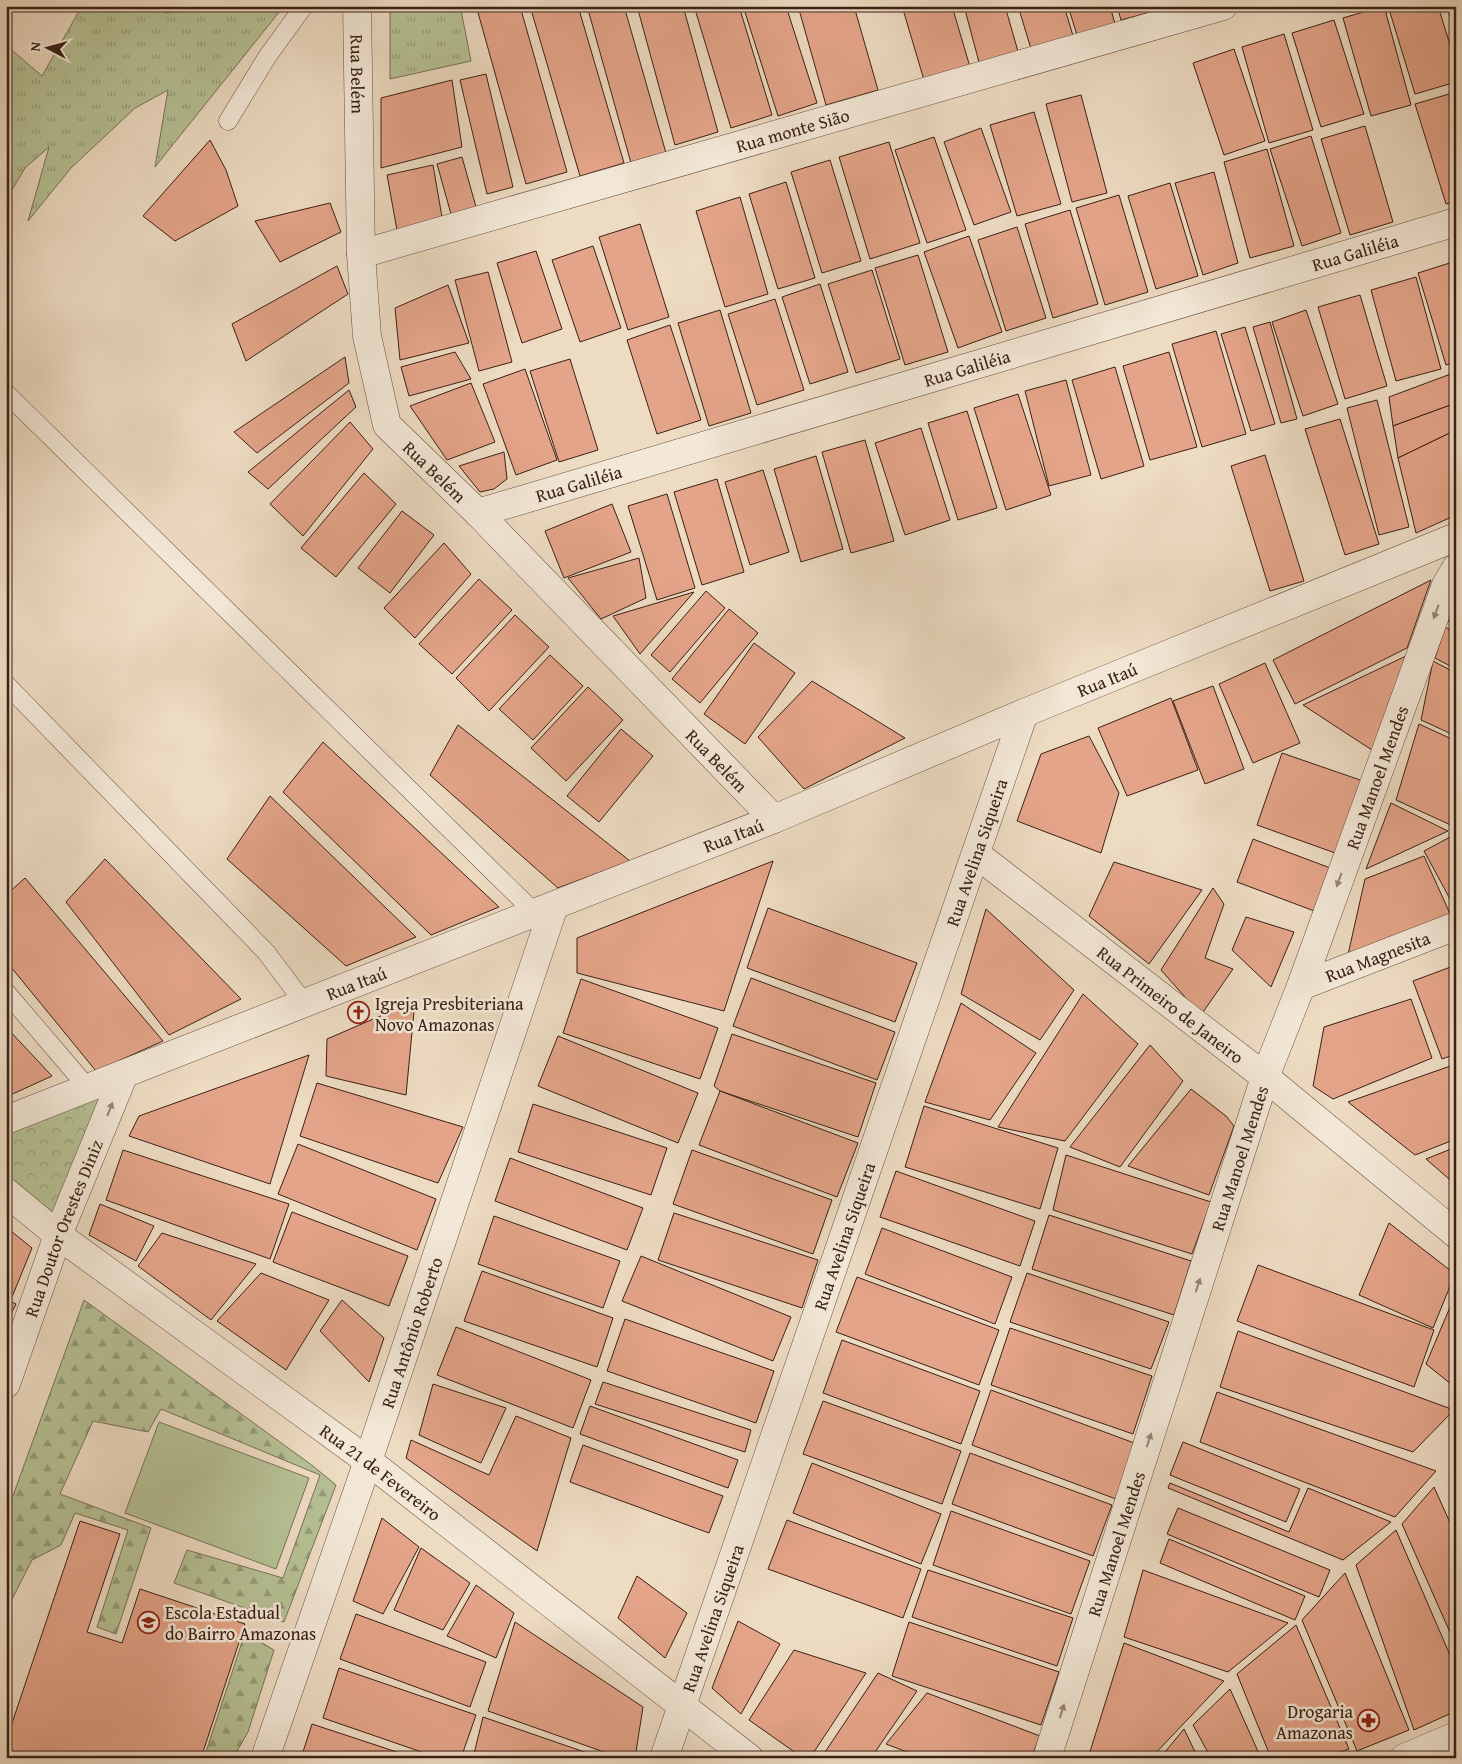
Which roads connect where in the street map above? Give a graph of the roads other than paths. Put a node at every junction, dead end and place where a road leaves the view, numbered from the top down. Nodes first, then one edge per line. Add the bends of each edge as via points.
1 (304, 6) edge
2 (356, 6) edge
3 (1223, 6) edge
4 (228, 121) dead end
5 (1456, 222) edge
6 (361, 254) junction
7 (6, 394) edge
8 (478, 513) junction
9 (1456, 536) edge
10 (1456, 568) edge
11 (6, 684) edge
12 (1024, 713) junction
13 (774, 819) junction
14 (976, 854) junction
15 (544, 910) junction
16 (1456, 926) edge
17 (1301, 986) junction
18 (6, 992) edge
19 (304, 1004) junction
20 (124, 1074) junction
21 (1265, 1077) junction
22 (88, 1088) junction
23 (6, 1120) edge
24 (6, 1192) edge
25 (1456, 1234) edge
26 (58, 1235) junction
27 (6, 1384) edge
28 (368, 1461) junction
29 (683, 1704) junction
30 (1456, 1736) edge
31 (265, 1758) edge
32 (664, 1758) edge
33 (749, 1758) edge
34 (1047, 1758) edge
35 (1404, 1758) edge

1 - 4 lane via 267,57
2 - 6 street, Rua Belém
3 - 6 street, Rua monte Sião
5 - 8 street, Rua Galiléia
6 - 8 street, Rua Belém via 367,336 387,425
7 - 15 lane
8 - 13 street, Rua Belém
9 - 12 street, Rua Itaú
10 -> 17 street, Rua Manoel Mendes via 1446,585
11 - 19 lane via 266,952
12 - 13 street, Rua Itaú
12 - 14 street, Rua Avelina Siqueira
13 - 15 street, Rua Itaú
14 - 21 street, Rua Primeiro de Janeiro
14 - 29 street, Rua Avelina Siqueira
15 - 19 street, Rua Itaú
15 - 28 street, Rua Antônio Roberto
16 - 17 street, Rua Magnesita
17 - 21 street, Rua Manoel Mendes
18 - 22 lane
19 - 20 street, Rua Itaú
20 - 22 street, Rua Itaú
26 -> 20 street, Rua Doutor Orestes Diniz
21 - 25 street, Rua Primeiro de Janeiro
34 -> 21 street, Rua Manoel Mendes
22 - 23 street, Rua Itaú
24 - 26 street, Rua 21 de Fevereiro
26 - 27 street, Rua Doutor Orestes Diniz
26 - 28 street, Rua 21 de Fevereiro
28 - 29 street, Rua 21 de Fevereiro
28 - 31 street, Rua Antônio Roberto
29 - 32 street, Rua Avelina Siqueira
29 - 33 street, Rua 21 de Fevereiro
30 - 35 street

